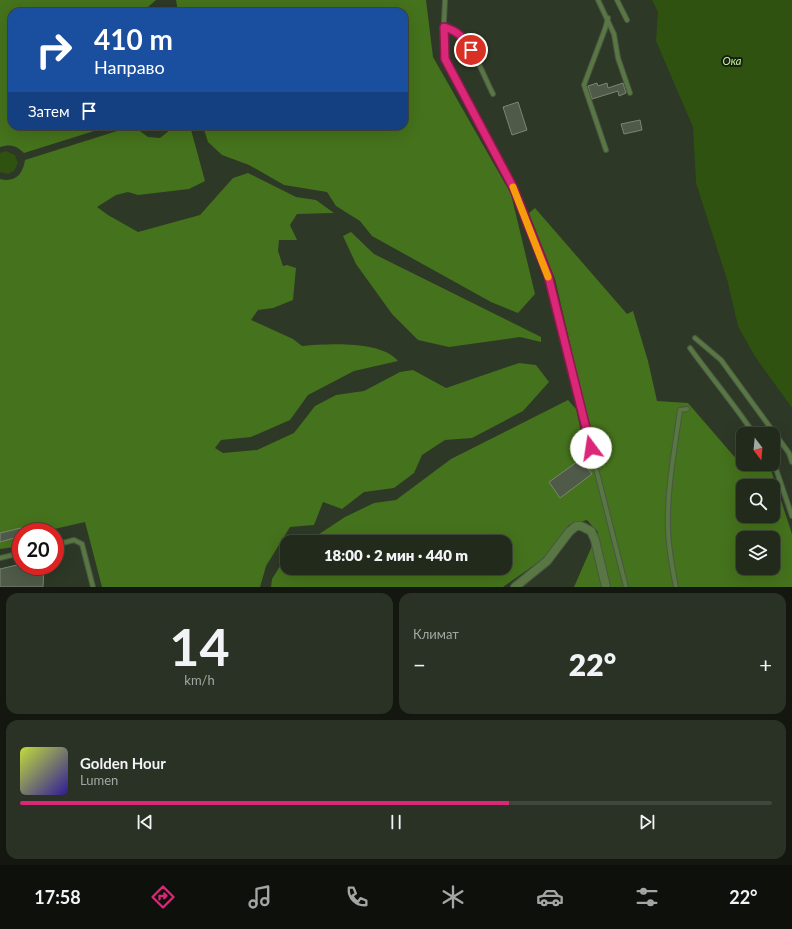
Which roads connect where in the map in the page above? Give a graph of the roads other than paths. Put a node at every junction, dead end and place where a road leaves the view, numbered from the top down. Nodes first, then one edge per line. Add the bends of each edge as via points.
1 (445, 0) edge
2 (598, 0) edge
3 (617, 0) edge
4 (608, 18) junction
5 (627, 20) dead end
6 (444, 27) junction
7 (630, 93) dead end
8 (493, 94) dead end
9 (606, 150) dead end
10 (695, 338) dead end
11 (690, 348) dead end
12 (687, 409) dead end
13 (750, 427) edge
14 (792, 462) edge
15 (777, 471) edge
16 (792, 516) edge
17 (64, 543) edge
18 (12, 555) edge
19 (0, 558) edge
20 (93, 587) edge
21 (515, 587) edge
22 (606, 587) edge
23 (626, 587) edge
24 (676, 587) edge

1 - 6 lane
2 - 4 lane
3 - 5 lane
4 - 7 lane
4 - 9 lane via 584,85
6 - 8 lane via 454,30 464,39
6 - 23 lane via 445,59 513,187 548,275
10 - 14 lane via 721,360 789,452
11 - 13 lane
12 - 24 lane via 680,410 668,524 669,550
15 - 16 lane
17 - 20 lane via 74,540 82,544
18 - 19 lane
21 - 22 street via 547,561 576,526 591,531

